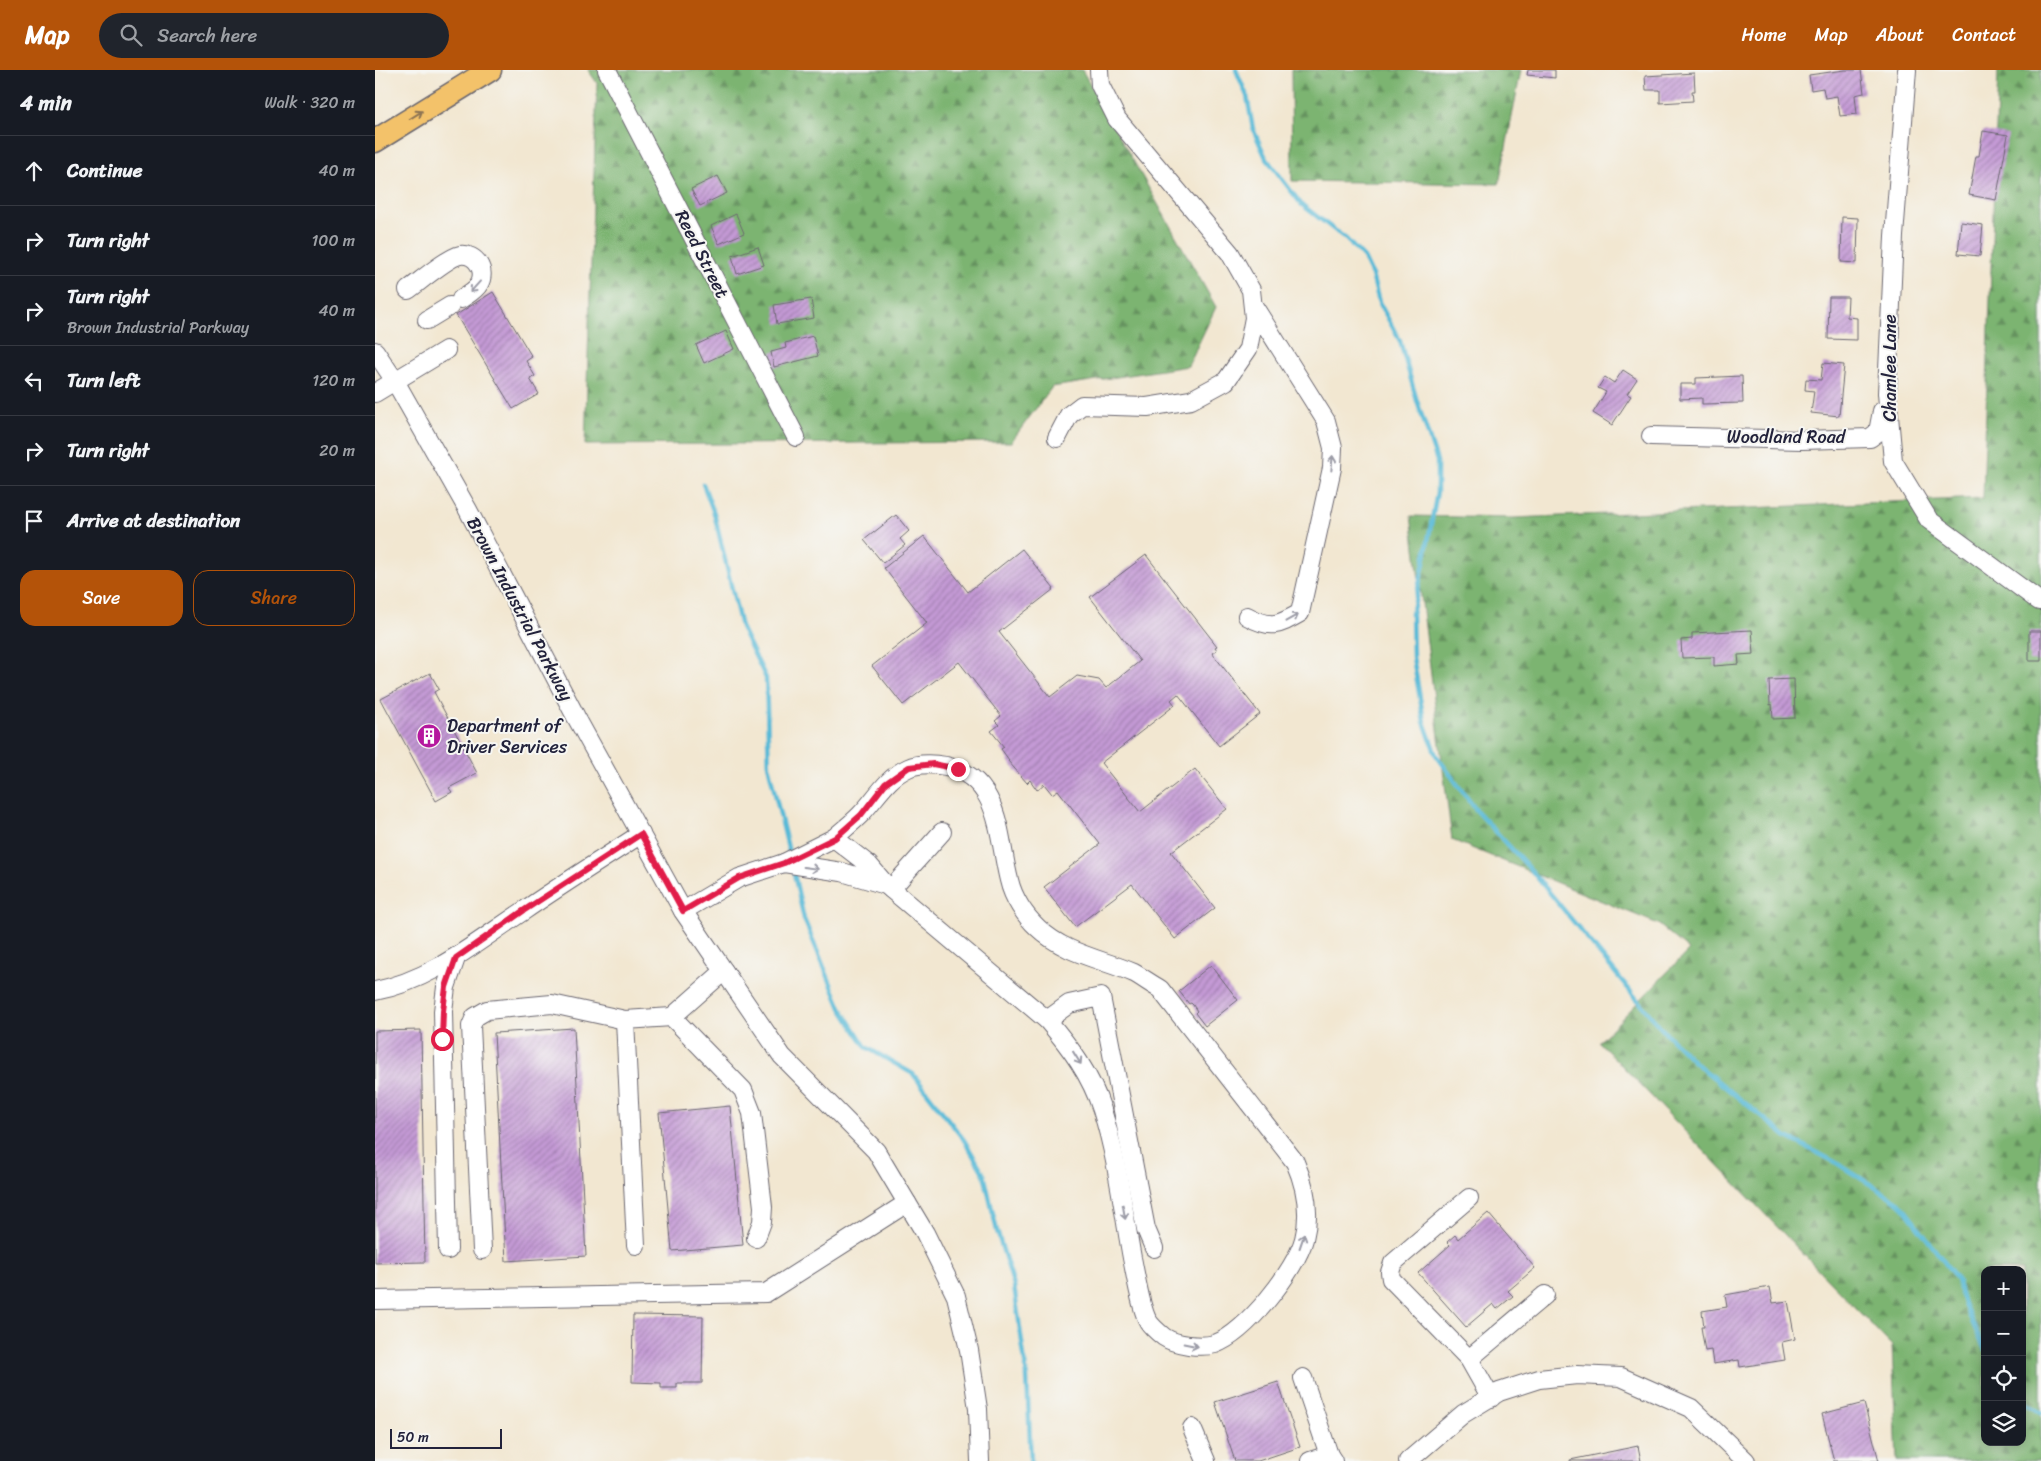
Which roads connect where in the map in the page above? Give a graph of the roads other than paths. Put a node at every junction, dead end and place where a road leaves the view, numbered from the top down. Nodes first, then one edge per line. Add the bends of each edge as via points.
1 (490, 70) edge
2 (607, 70) edge
3 (1099, 70) edge
4 (1907, 70) edge
5 (375, 141) edge
6 (409, 290) dead end
7 (1253, 305) junction
8 (427, 320) dead end
9 (446, 350) dead end
10 (375, 352) edge
11 (395, 381) junction
12 (375, 393) edge
13 (1887, 393) junction
14 (1651, 436) dead end
15 (796, 437) dead end
16 (1057, 438) dead end
17 (2039, 600) dead end
18 (1247, 616) dead end
19 (943, 832) dead end
20 (641, 834) junction
21 (835, 838) junction
22 (784, 863) junction
23 (888, 887) junction
24 (683, 911) junction
25 (456, 958) junction
26 (724, 972) junction
27 (375, 991) edge
28 (672, 1017) junction
29 (625, 1020) junction
30 (1047, 1020) junction
31 (1469, 1198) dead end
32 (907, 1203) junction
33 (757, 1238) dead end
34 (636, 1245) dead end
35 (1155, 1248) dead end
36 (448, 1250) dead end
37 (482, 1250) dead end
38 (1545, 1295) dead end
39 (375, 1300) edge
40 (1469, 1359) junction
41 (1303, 1378) dead end
42 (1491, 1398) junction
43 (1192, 1428) dead end
44 (1331, 1458) edge
45 (980, 1461) edge
46 (1206, 1461) edge
47 (1310, 1461) edge
48 (1408, 1461) edge
49 (1746, 1461) edge

5 -> 1 main road
2 - 15 street, Reed Street
3 - 7 street via 1100,85 1117,119 1230,254 1251,290
4 - 13 street, Chamlee Lane via 1894,236
6 -> 8 street via 455,257 467,255 474,258 482,271 479,286
7 - 16 street via 1248,349 1226,381 1191,400 1147,407 1082,405 1069,415
18 -> 7 street via 1264,625 1280,624 1300,614 1332,468 1333,448 1327,421
9 - 11 street
10 - 11 street, Brown Industrial Parkway
11 - 12 street
11 - 20 street, Brown Industrial Parkway via 469,510 576,717
13 - 14 street, Woodland Road via 1878,432 1870,438 1803,440
13 - 17 street, Chamlee Lane via 1893,461 1929,520
19 - 23 street
20 - 24 street, Brown Industrial Parkway
20 - 25 street
21 - 22 street
21 - 23 street via 869,865
30 -> 21 street via 1087,1073 1102,1109 1147,1320 1165,1338 1195,1347 1216,1344 1237,1331 1269,1299 1289,1270 1303,1240 1308,1218 1305,1185 1295,1162 1160,989 1134,974 1069,950 1039,929 1021,907 1009,882 990,799 970,777 958,769 933,764 909,767 885,784 861,815
22 -> 23 street via 842,872
22 - 24 street via 739,878
23 - 30 street
24 - 26 street, Brown Industrial Parkway
25 - 27 street via 417,978
25 - 36 street via 446,987 443,1011
26 - 28 street
26 - 32 street, Brown Industrial Parkway via 782,1056 876,1151
28 - 29 street
28 - 33 street via 743,1090 752,1113 763,1207
29 - 34 street
29 - 37 street via 552,1004 487,1010 475,1017 471,1026
30 - 35 street via 1069,1004 1101,997 1146,1228
31 - 40 street via 1393,1263 1390,1272 1391,1279
32 - 39 street via 766,1293
32 - 45 street, Brown Industrial Parkway via 956,1296 978,1409
38 - 40 street
40 - 42 street
41 - 44 street
42 - 48 street via 1463,1414
42 - 49 street via 1499,1392 1539,1379 1577,1375 1621,1377 1691,1408
43 - 46 street
44 - 47 street

